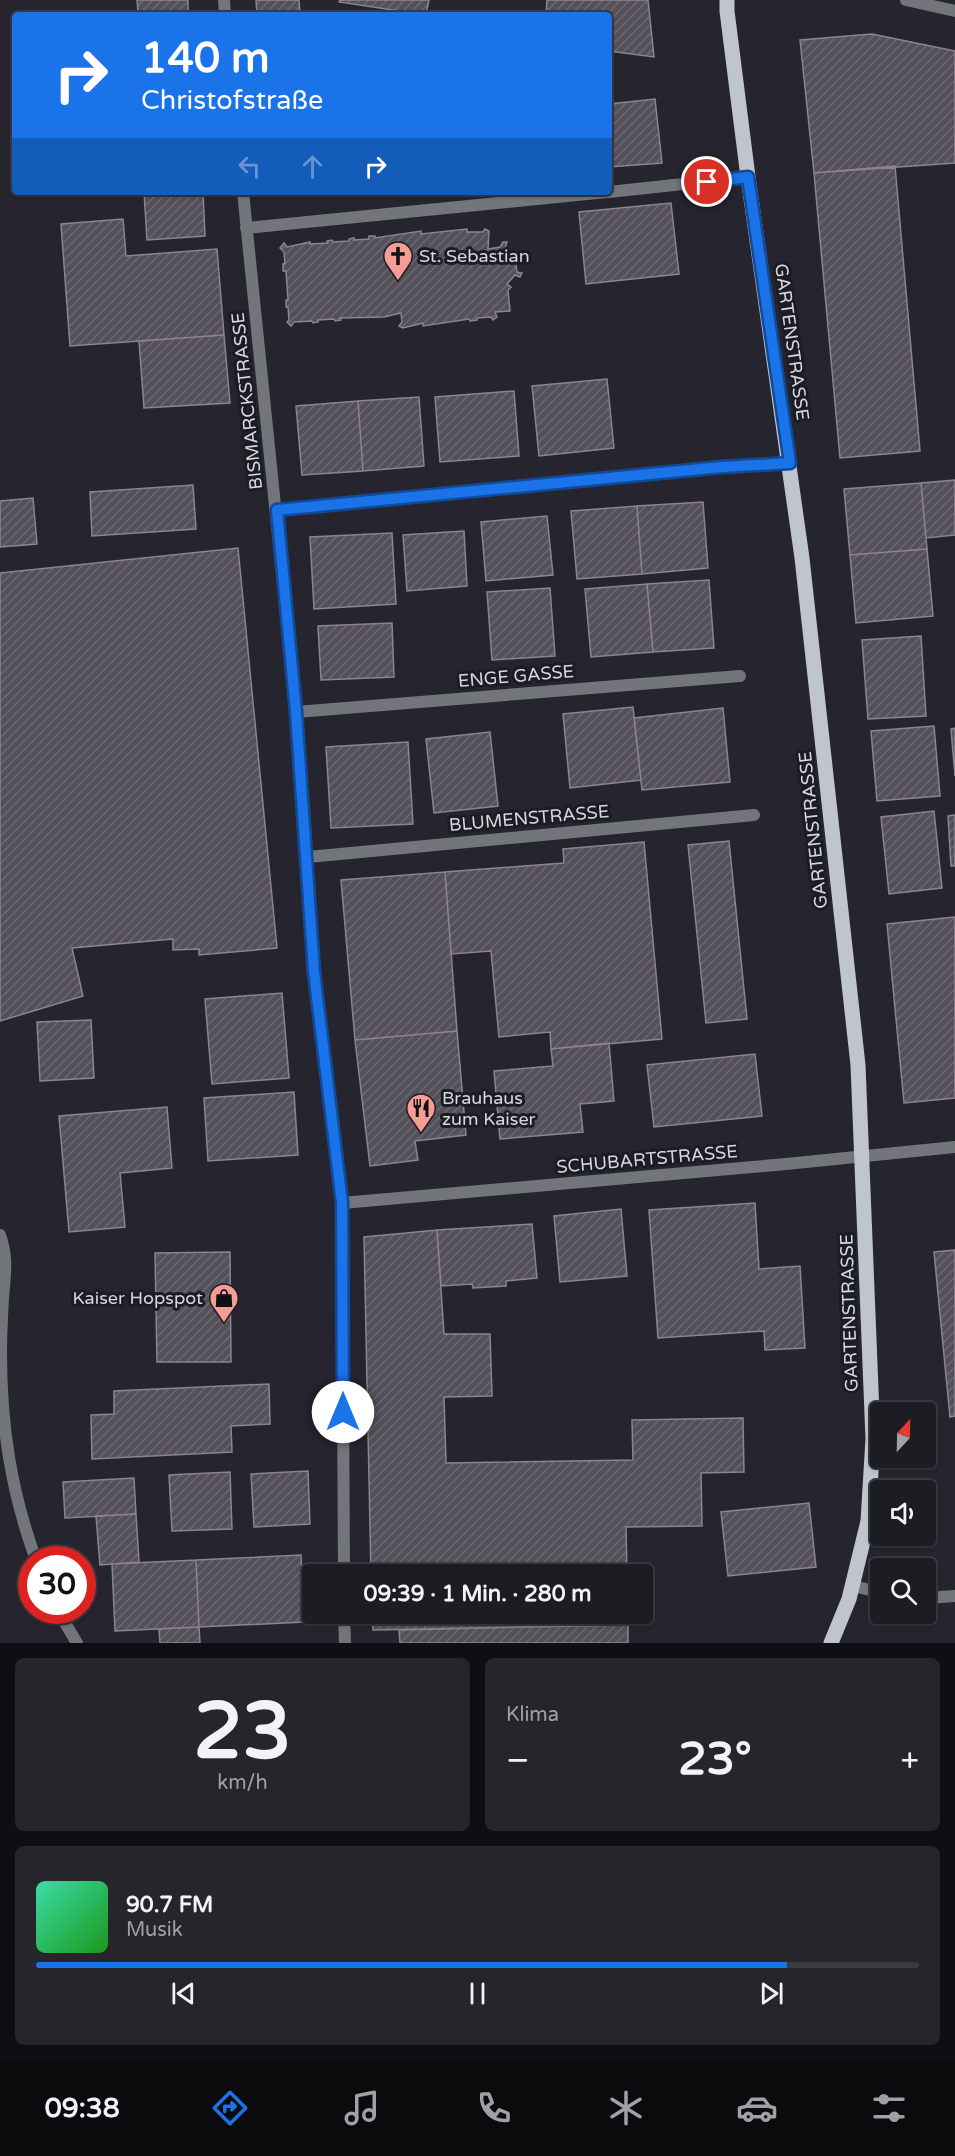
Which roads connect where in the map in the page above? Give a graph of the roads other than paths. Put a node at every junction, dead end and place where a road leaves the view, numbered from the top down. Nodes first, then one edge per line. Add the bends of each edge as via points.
1 (906, 0) edge
2 (727, 6) edge
3 (955, 11) edge
4 (748, 177) junction
5 (612, 192) edge
6 (243, 195) edge
7 (578, 195) edge
8 (246, 228) junction
9 (790, 463) junction
10 (277, 510) junction
11 (740, 676) dead end
12 (296, 712) junction
13 (753, 815) dead end
14 (308, 857) junction
15 (955, 1147) edge
16 (863, 1155) junction
17 (342, 1203) junction
18 (0, 1235) edge
19 (31, 1546) edge
20 (344, 1564) edge
21 (852, 1586) junction
22 (870, 1590) edge
23 (955, 1596) edge
24 (936, 1597) edge
25 (66, 1624) edge
26 (344, 1624) edge
27 (77, 1643) edge
28 (345, 1643) edge
29 (831, 1643) edge

1 - 3 street
2 - 4 main road, GARTENSTRASSE
4 - 5 street
4 - 9 main road, GARTENSTRASSE
6 - 8 street, BISMARCKSTRASSE
7 - 8 street
8 - 10 street, BISMARCKSTRASSE
9 - 10 street
9 - 16 main road, GARTENSTRASSE via 858,1065
10 - 12 street, BISMARCKSTRASSE
11 - 12 street, ENGE GASSE
12 - 14 street, BISMARCKSTRASSE
13 - 14 street, BLUMENSTRASSE
14 - 17 street, BISMARCKSTRASSE via 314,972
15 - 16 street, SCHUBARTSTRASSE
16 - 17 street, SCHUBARTSTRASSE
16 - 21 main road, GARTENSTRASSE via 873,1439 868,1521
17 - 20 street, BISMARCKSTRASSE
18 - 19 street via 7,1264 1,1351 7,1449 21,1519
21 - 22 street
21 - 29 main road, GARTENSTRASSE
23 - 24 street
25 - 27 street
26 - 28 street

